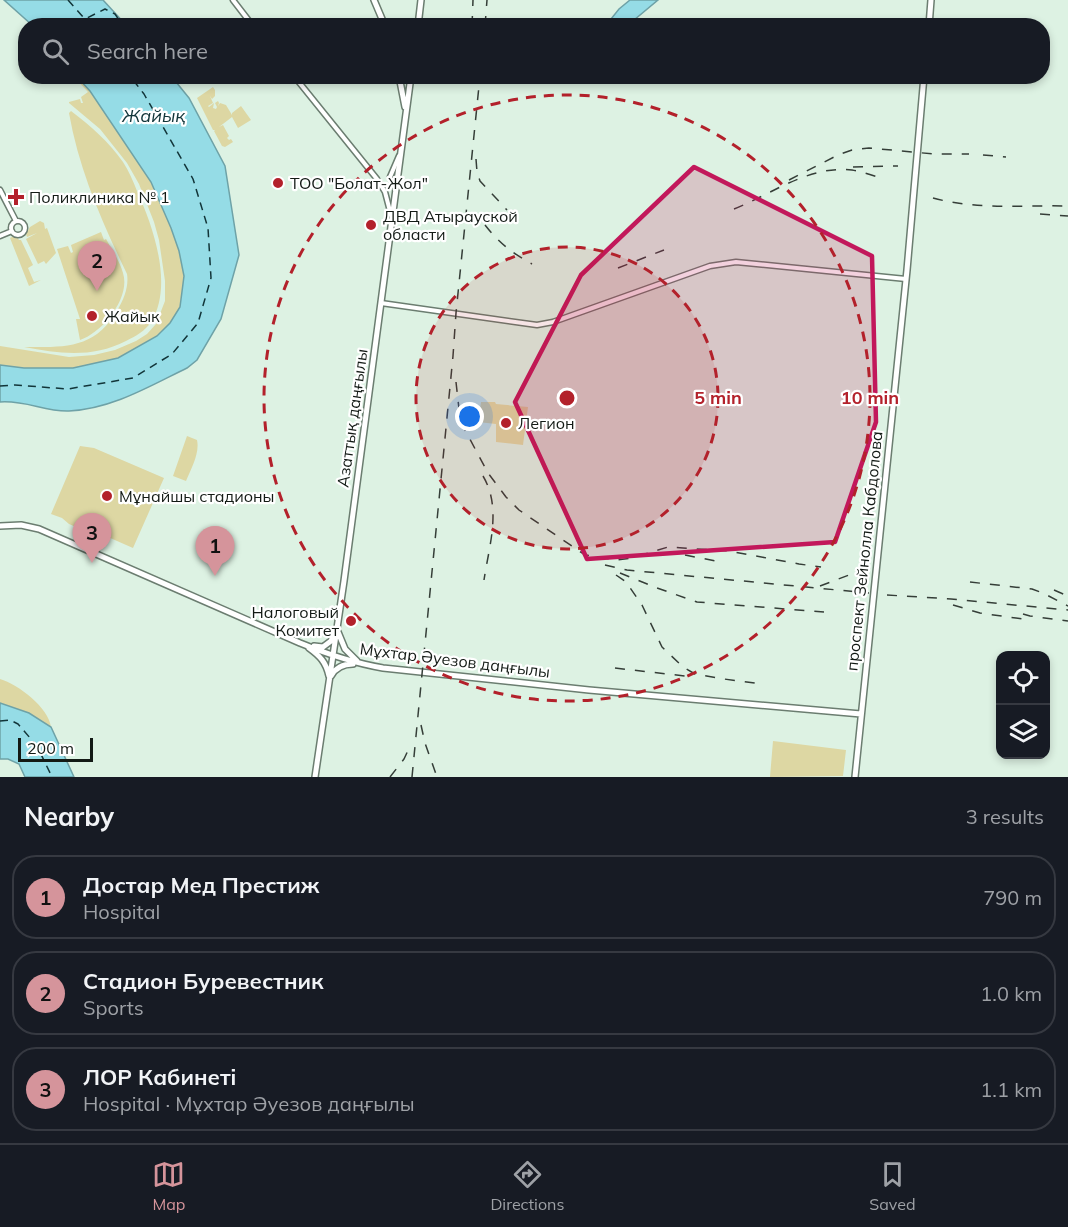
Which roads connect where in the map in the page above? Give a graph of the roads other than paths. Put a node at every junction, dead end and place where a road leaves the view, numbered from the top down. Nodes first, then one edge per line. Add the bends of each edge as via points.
1 (233, 0) edge
2 (374, 0) edge
3 (421, 0) edge
4 (931, 0) edge
5 (247, 18) edge
6 (382, 18) edge
7 (419, 18) edge
8 (930, 18) edge
9 (301, 84) edge
10 (401, 84) edge
11 (410, 84) edge
12 (923, 84) edge
13 (406, 111) junction
14 (402, 146) junction
15 (399, 170) junction
16 (384, 179) junction
17 (0, 190) edge
18 (392, 218) junction
19 (16, 221) junction
20 (12, 231) junction
21 (0, 236) edge
22 (906, 279) junction
23 (381, 303) junction
24 (0, 526) edge
25 (338, 623) junction
26 (303, 644) junction
27 (333, 656) junction
28 (364, 665) junction
29 (329, 683) junction
30 (861, 714) junction
31 (315, 777) edge
32 (855, 777) edge

1 - 5 street
2 - 6 main road
3 - 7 main road
4 - 8 main road
9 - 16 street
10 - 13 main road
11 - 13 main road, Азаттық даңғылы
12 - 22 main road, проспект Зейнолла Кабдолова
13 - 14 main road, Азаттық даңғылы
14 - 15 main road, Азаттық даңғылы
14 - 16 street via 395,168
15 - 16 street
15 - 18 main road, Азаттық даңғылы
16 - 18 street
17 - 19 street
18 - 23 main road, Азаттық даңғылы
19 - 20 street
19 - 20 street via 23,222 26,230 18,235
20 - 21 street
22 - 23 street via 736,262 710,266 537,325
22 - 30 main road, проспект Зейнолла Кабдолова
23 - 25 main road, Азаттық даңғылы
24 - 26 main road, Мұхтар Әуезов даңғылы via 39,529
25 - 26 main road via 331,641 323,647
25 - 27 main road, Азаттық даңғылы
25 - 28 main road via 345,649
26 - 27 main road, Мұхтар Әуезов даңғылы
26 - 29 main road via 322,658
27 - 28 main road, Мұхтар Әуезов даңғылы
27 - 29 main road, Азаттық даңғылы
28 - 29 main road via 340,667
28 - 30 main road, Мұхтар Әуезов даңғылы
29 - 31 main road
30 - 32 main road, проспект Зейнолла Кабдолова

